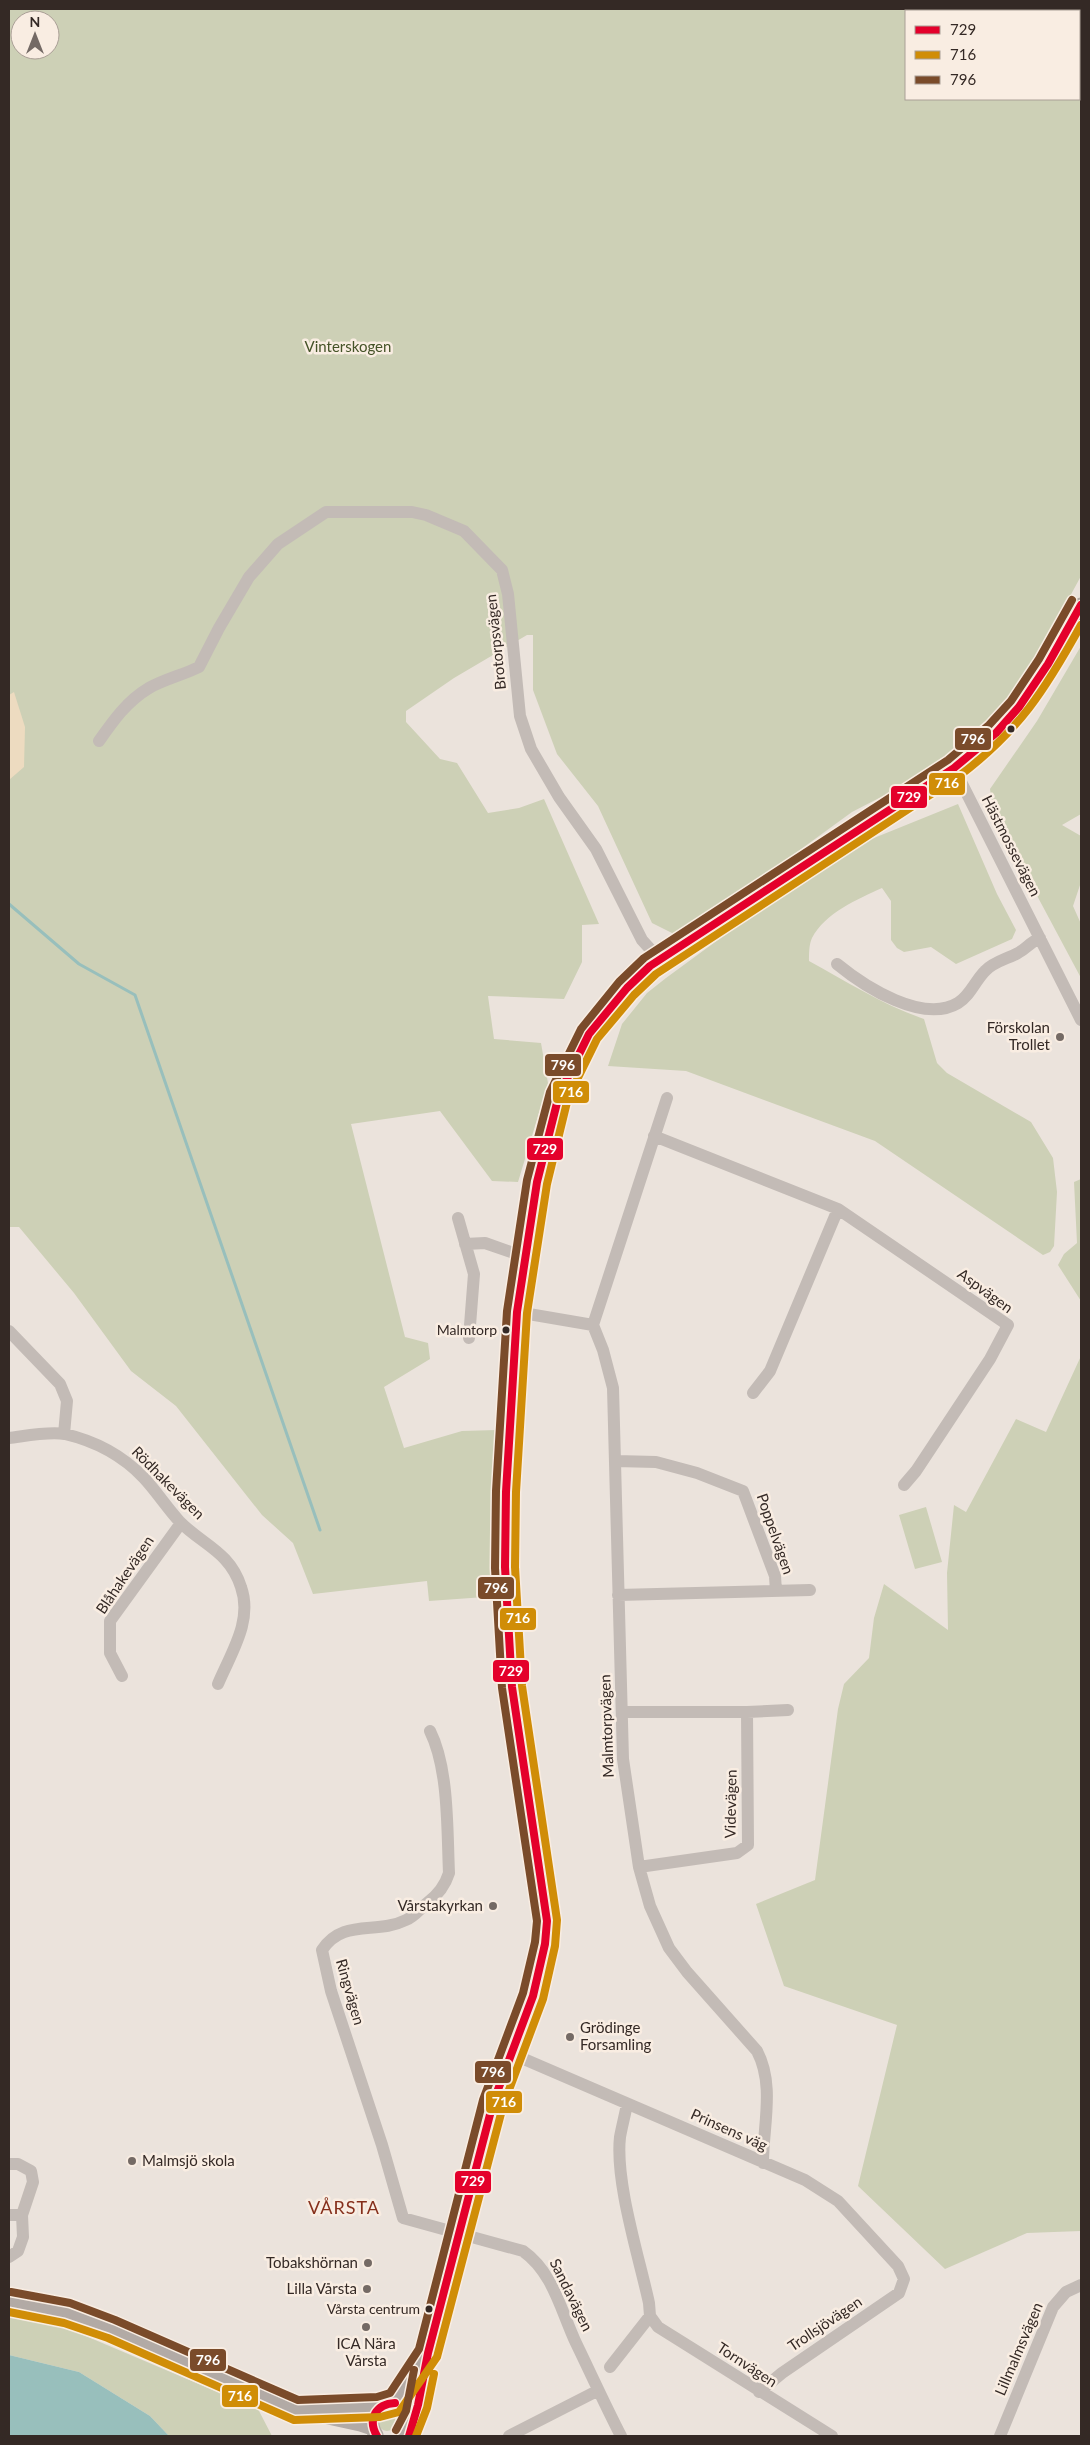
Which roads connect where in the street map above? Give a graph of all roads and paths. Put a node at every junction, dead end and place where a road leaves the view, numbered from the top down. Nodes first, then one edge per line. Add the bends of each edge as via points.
1 (1081, 605) edge
2 (99, 741) dead end
3 (954, 768) junction
4 (1040, 938) junction
5 (661, 960) junction
6 (837, 964) dead end
7 (1081, 1020) edge
8 (667, 1098) dead end
9 (654, 1136) junction
10 (838, 1209) junction
11 (458, 1218) dead end
12 (465, 1244) junction
13 (524, 1257) junction
14 (517, 1312) junction
15 (593, 1325) junction
16 (9, 1331) edge
17 (469, 1338) dead end
18 (753, 1393) dead end
19 (64, 1434) junction
20 (9, 1438) edge
21 (616, 1461) junction
22 (904, 1485) dead end
23 (181, 1523) junction
24 (810, 1590) dead end
25 (776, 1592) junction
26 (618, 1594) junction
27 (122, 1676) dead end
28 (218, 1684) dead end
29 (788, 1710) dead end
30 (623, 1712) junction
31 (746, 1712) junction
32 (430, 1731) dead end
33 (639, 1867) junction
34 (510, 2053) junction
35 (627, 2104) junction
36 (9, 2164) edge
37 (763, 2164) junction
38 (9, 2215) edge
39 (22, 2215) junction
40 (459, 2233) junction
41 (9, 2257) edge
42 (904, 2279) joint
43 (1081, 2285) edge
44 (9, 2302) edge
45 (650, 2316) junction
46 (428, 2353) junction
47 (610, 2367) dead end
48 (597, 2391) junction
49 (759, 2392) junction
50 (395, 2403) junction
51 (379, 2407) junction
52 (296, 2410) junction
53 (375, 2432) edge
54 (408, 2432) edge
55 (509, 2436) edge
56 (621, 2436) edge
57 (832, 2436) edge
58 (1000, 2436) edge

1 - 3 main road via 1055,652 1010,718 987,742
2 - 5 street, Brotorpsvägen via 135,698 150,688 199,668 249,577 278,544 326,512 367,510 426,515 464,531 502,570 508,594 520,716 531,748 559,797 596,849 642,940
3 - 4 street, Hästmossevägen
3 - 5 main road
4 - 6 street via 1029,943 1020,953 987,969 964,999 943,1010 927,1011 906,1004 861,981
4 - 7 street, Hästmossevägen
5 - 13 main road via 638,977 602,1017 568,1073 551,1120
8 - 9 street
9 - 10 street, Aspvägen
9 - 15 street
10 - 18 street via 770,1371
10 - 22 street, Aspvägen via 1008,1325 990,1359
11 - 12 street
12 - 13 street via 485,1243
12 - 17 street via 474,1274
13 - 14 main road
14 - 15 street
14 - 34 main road via 506,1492 507,1616 512,1687 547,1921 533,1996
15 - 21 street, Malmtorpvägen via 612,1388
16 - 19 street via 60,1384 67,1401
19 - 20 street, Rödhakevägen
19 - 23 street, Rödhakevägen via 98,1445 126,1460
21 - 25 street, Poppelvägen via 656,1462 697,1473 743,1491 775,1576
21 - 26 street, Malmtorpvägen
23 - 27 street, Blåhakevägen via 110,1621 110,1653
23 - 28 street, Rödhakevägen via 227,1559 242,1587 245,1612 240,1636
24 - 25 street
25 - 26 street, Poppelvägen
26 - 30 street, Malmtorpvägen
29 - 31 street
30 - 31 street
30 - 33 street, Malmtorpvägen via 623,1759
31 - 33 street, Videvägen via 748,1845 737,1853
32 - 40 street, Ringvägen via 442,1768 449,1873 446,1882 435,1897 406,1920 341,1933 330,1939 322,1950 331,1991 404,2218
33 - 37 street, Malmtorpvägen via 650,1906 669,1948 757,2051 764,2065 768,2084
34 - 35 street, Prinsens väg
34 - 40 main road via 493,2103
35 - 37 street, Prinsens väg
35 - 45 street via 620,2138 621,2167
36 - 39 street via 18,2164 31,2171 33,2182
37 - 42 street, Prinsens väg via 805,2180 838,2200 898,2266
38 - 39 street
39 - 41 street via 23,2237 18,2251
40 - 46 main road
40 - 48 street, Sandavägen via 522,2251 536,2260 562,2307
42 - 49 street, Trollsjövägen via 899,2293
43 - 58 street, Lillmalmsvägen via 1066,2292 1053,2307
44 - 52 main road via 67,2313 112,2329
45 - 47 street
45 - 49 street, Tornvägen via 658,2327
46 - 50 main road
46 - 54 main road via 418,2405
48 - 55 street
48 - 56 street, Sandavägen
49 - 57 street, Tornvägen
50 - 51 main road
50 - 54 main road via 409,2414
51 - 52 main road
51 - 53 main road via 373,2415
52 - 53 main road via 360,2424

